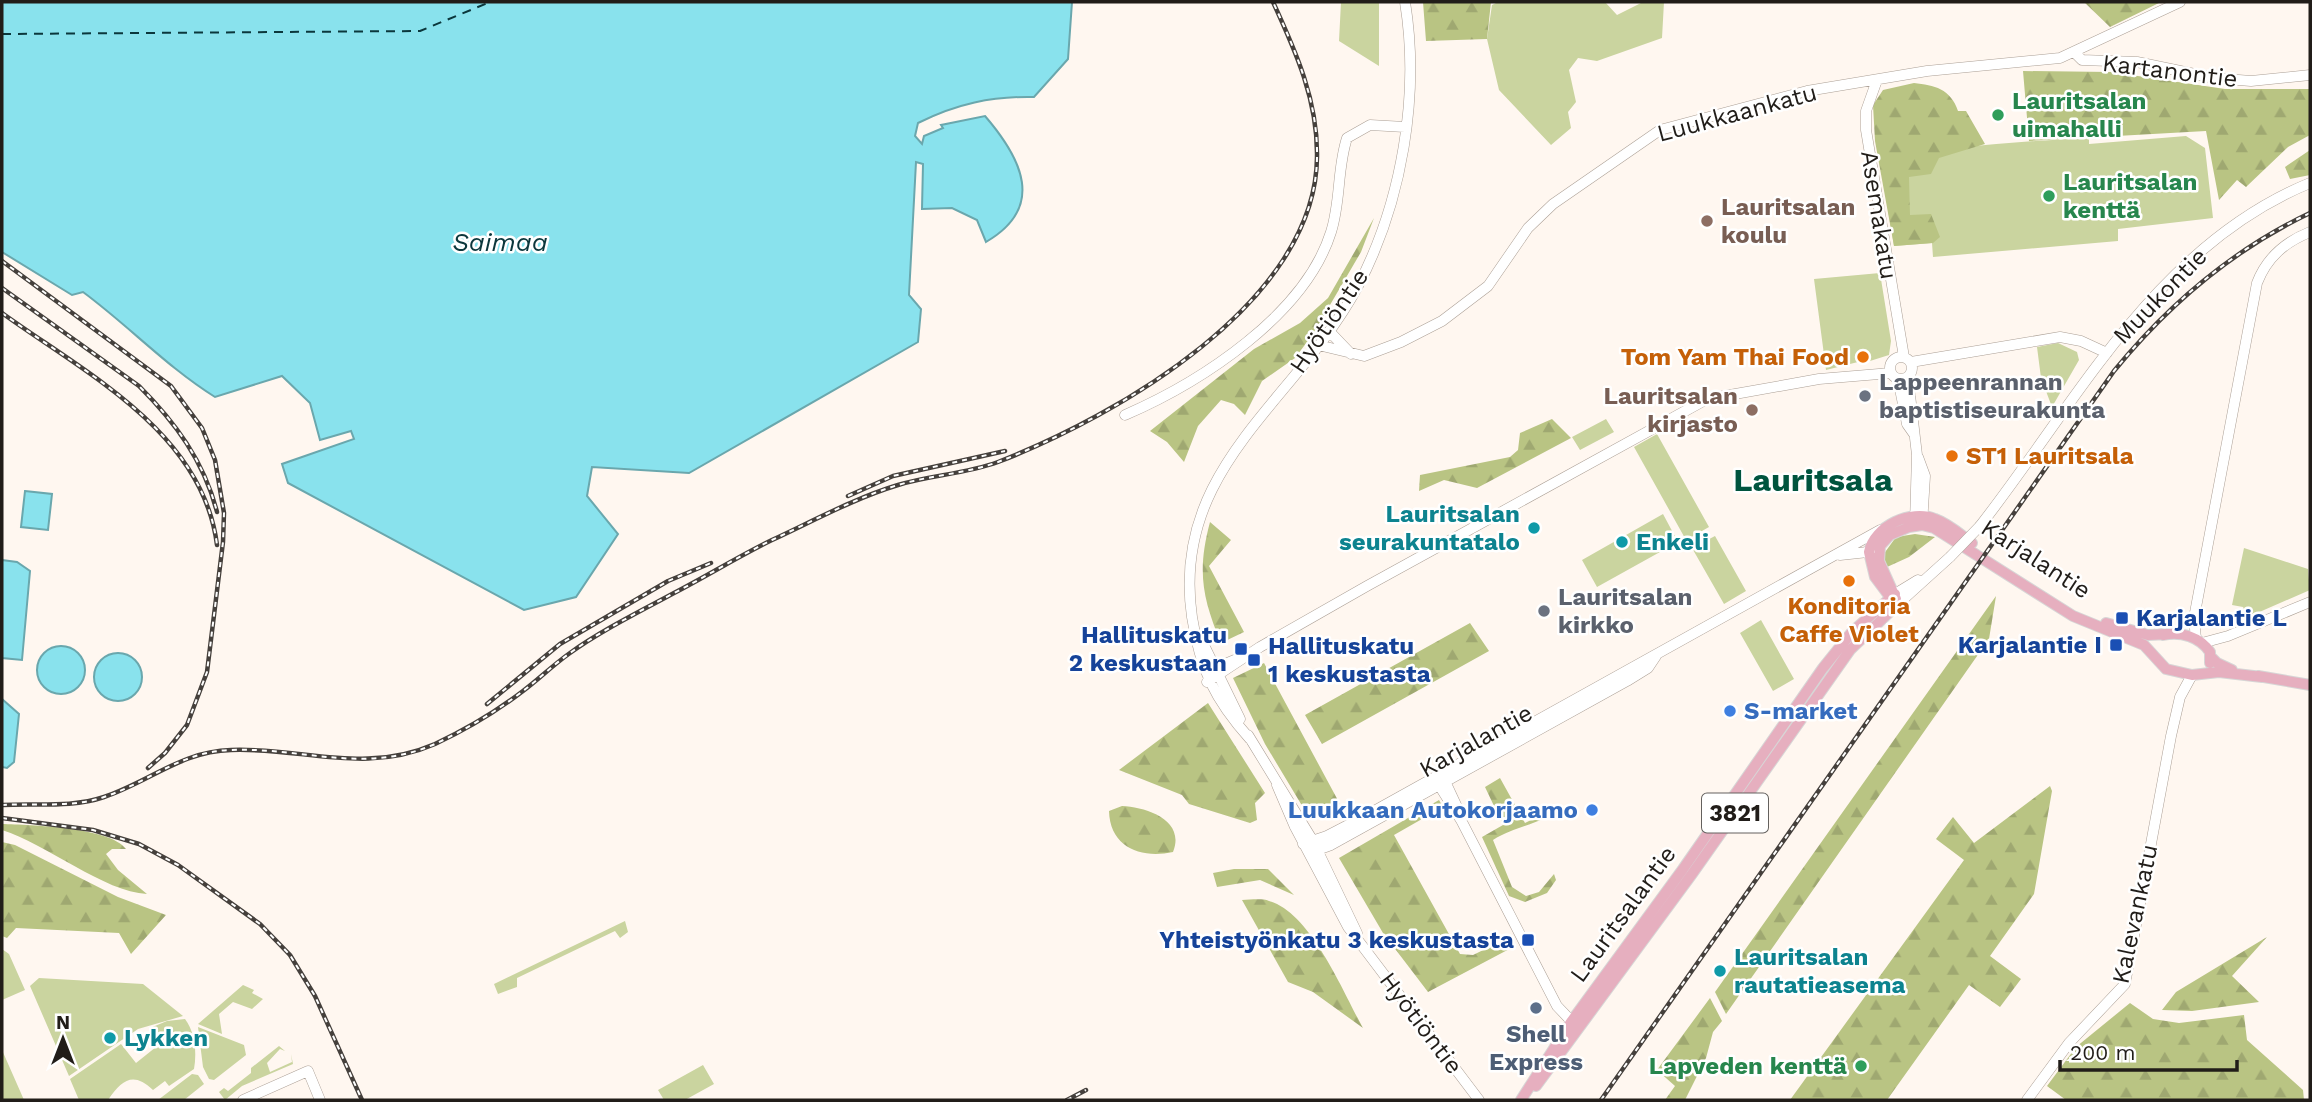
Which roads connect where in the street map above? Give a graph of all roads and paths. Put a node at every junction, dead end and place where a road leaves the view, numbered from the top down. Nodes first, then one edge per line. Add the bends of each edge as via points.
1 (1405, 2) edge
2 (2180, 2) edge
3 (2075, 53) junction
4 (2310, 75) edge
5 (1872, 81) junction
6 (1405, 127) junction
7 (2310, 183) edge
8 (2310, 232) edge
9 (1329, 331) junction
10 (1318, 345) junction
11 (1351, 355) junction
12 (2104, 356) junction
13 (1902, 368) junction
14 (1125, 415) dead end
15 (1918, 520) junction
16 (1886, 527) junction
17 (1853, 546) junction
18 (1874, 549) junction
19 (1836, 556) junction
20 (1894, 599) junction
21 (2310, 602) edge
22 (1192, 618) junction
23 (2194, 618) junction
24 (2173, 634) junction
25 (2228, 636) junction
26 (2199, 641) junction
27 (2153, 654) junction
28 (2211, 654) junction
29 (2174, 672) junction
30 (1215, 673) junction
31 (2197, 674) junction
32 (2262, 677) junction
33 (1208, 682) junction
34 (2310, 685) edge
35 (2180, 697) junction
36 (1250, 739) junction
37 (1442, 780) junction
38 (1308, 843) junction
39 (1314, 853) junction
40 (1575, 1025) junction
41 (243, 1100) edge
42 (320, 1100) edge
43 (1479, 1100) edge
44 (1521, 1100) edge
45 (2027, 1100) edge

1 - 6 street, Hyötiöntie via 1410,96
2 - 3 street, Luukkaankatu
3 - 4 street, Kartanontie via 2082,60 2137,62 2214,78
3 - 5 street, Luukkaankatu via 2048,61 1927,71
5 - 11 street, Luukkaankatu via 1793,94 1660,130 1553,204 1528,228 1488,286 1442,321 1364,356
5 - 13 street, Asemakatu via 1876,89 1869,98 1866,131
6 - 9 street, Hyötiöntie via 1378,245
6 - 14 street via 1370,125 1348,138 1331,234 1288,303 1204,374
7 - 12 street, Muukontie via 2255,212 2196,254
8 - 23 street via 2271,257 2257,283
9 - 10 street, Hyötiöntie
9 - 11 street
10 - 11 street, Luukkaankatu
10 - 22 street, Hyötiöntie via 1244,437 1202,510 1191,547
12 - 13 street via 2081,341 2060,337
12 - 20 street, Muukontie, bridge via 1980,526 1934,571
13 - 15 street, Asemakatu via 1925,476
13 - 30 street via 1707,399
15 - 16 main road, Karjalantie
15 - 18 main road, Karjalantie
15 - 24 main road, Karjalantie via 1948,526 2083,615 2131,631
15 - 27 main road, Karjalantie via 2073,616
16 - 17 street, Karjalantie
16 - 18 main road, Karjalantie
17 - 18 street
17 - 19 street, Karjalantie
18 - 19 street, Karjalantie
18 - 20 main road
19 - 37 street, Karjalantie via 1657,656 1637,676
20 - 40 main road, Lauritsalantie via 1852,632 1823,668
21 - 25 street
22 - 30 street, Hyötiöntie
22 - 33 street, Hyötiöntie
23 - 24 street
23 - 26 street
24 - 26 main road
24 - 27 main road via 2156,641
25 - 26 street
25 - 28 street
26 - 28 main road
27 - 29 main road
28 - 31 main road via 2208,666
28 - 32 main road via 2230,669
29 - 31 main road
29 - 35 street, Kalevankatu via 2181,684
30 - 33 street
30 - 36 street, Hyötiöntie
31 - 32 main road
31 - 35 street, Kalevankatu
32 - 34 main road
33 - 36 street, Hyötiöntie
35 - 45 street, Kalevankatu via 2125,984 2069,1043
36 - 38 street, Hyötiöntie
37 - 38 street, Karjalantie
37 - 39 street, Karjalantie
37 - 40 street via 1557,1006
38 - 39 street, Hyötiöntie
39 - 43 street, Hyötiöntie via 1363,947
40 - 44 main road, Lauritsalantie
41 - 42 street via 308,1071

